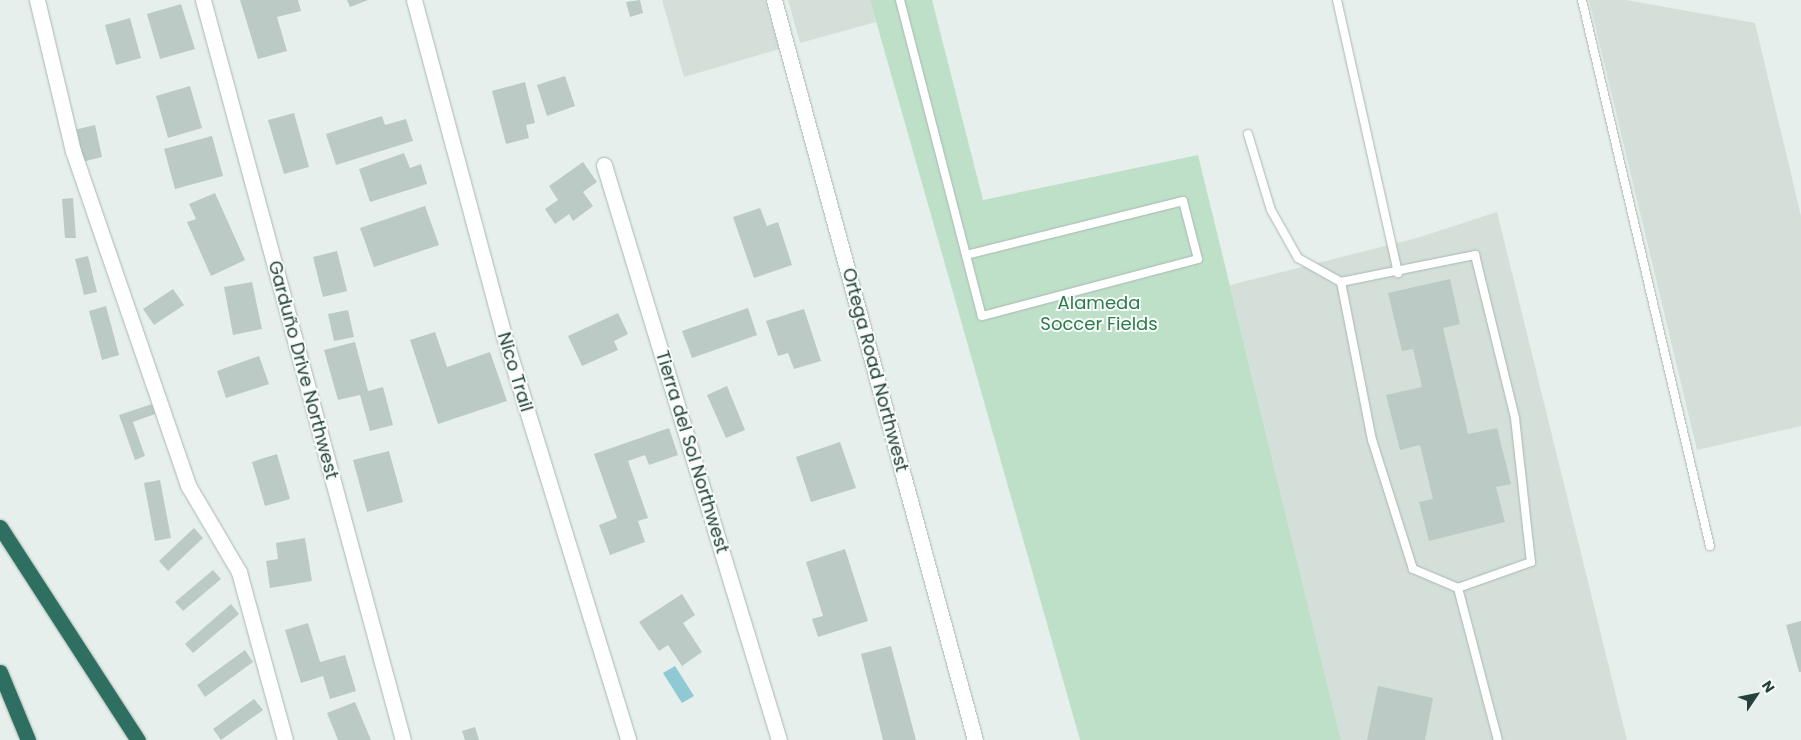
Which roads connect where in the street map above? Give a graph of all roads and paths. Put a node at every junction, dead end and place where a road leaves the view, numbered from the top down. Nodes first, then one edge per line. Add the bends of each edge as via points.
1 (37, 0) edge
2 (203, 0) edge
3 (414, 0) edge
4 (774, 0) edge
5 (900, 0) edge
6 (1336, 0) edge
7 (1582, 0) edge
8 (1248, 134) dead end
9 (604, 165) dead end
10 (967, 255) junction
11 (1398, 273) junction
12 (1341, 282) junction
13 (0, 527) edge
14 (1710, 546) dead end
15 (1458, 588) junction
16 (0, 672) edge
17 (28, 740) edge
18 (138, 740) edge
19 (285, 740) edge
20 (403, 740) edge
21 (628, 740) edge
22 (779, 740) edge
23 (975, 740) edge
24 (1498, 740) edge

1 - 19 street via 73,151 189,487 239,572
2 - 20 street, Garduño Drive Northwest
3 - 21 street, Nico Trail via 500,321
4 - 23 street, Ortega Road Northwest
5 - 10 lane
6 - 11 lane
7 - 14 lane
8 - 12 lane via 1271,210 1298,258
9 - 22 street, Tierra del Sol Northwest
10 - 10 lane via 982,316 1198,259 1183,200
11 - 12 lane
11 - 15 lane via 1475,255 1515,418 1531,562
12 - 15 lane via 1372,440 1413,568
13 - 18 highway
15 - 24 lane
16 - 17 highway

